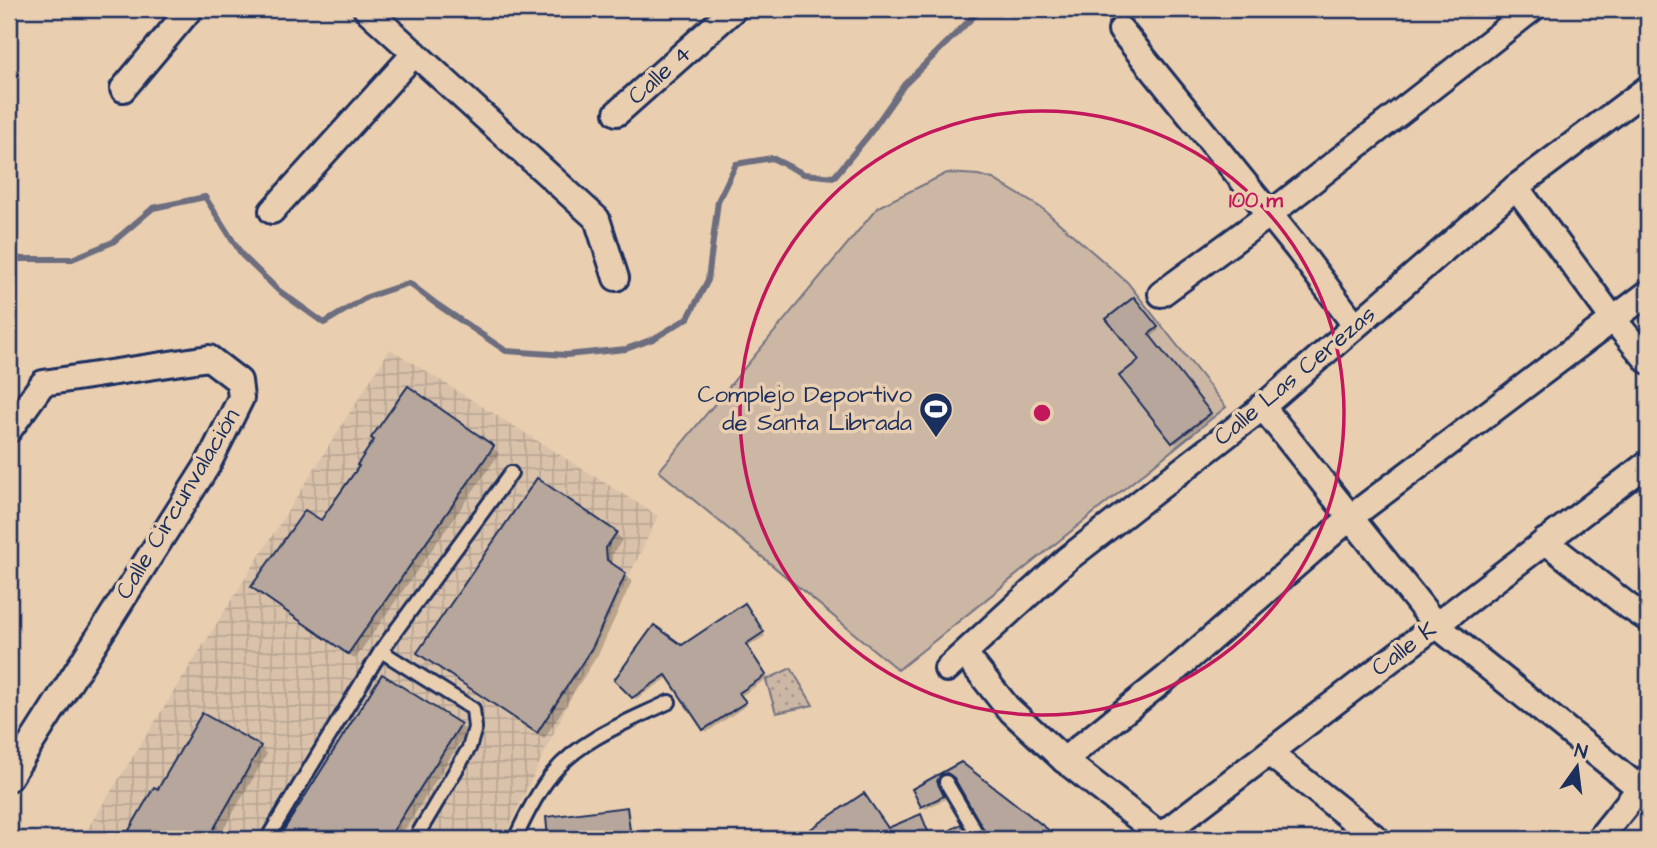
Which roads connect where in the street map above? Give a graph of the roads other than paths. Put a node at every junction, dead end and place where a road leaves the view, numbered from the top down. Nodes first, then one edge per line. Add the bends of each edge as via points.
1 (190, 9) edge
2 (366, 9) edge
3 (734, 9) edge
4 (1532, 9) edge
5 (1121, 30) dead end
6 (415, 53) junction
7 (1648, 88) edge
8 (122, 89) dead end
9 (617, 113) dead end
10 (1516, 187) junction
11 (272, 211) dead end
12 (1270, 214) junction
13 (615, 278) dead end
14 (1648, 293) edge
15 (1161, 294) dead end
16 (1614, 319) junction
17 (1355, 325) junction
18 (1648, 361) edge
19 (1262, 406) junction
20 (9, 430) edge
21 (1648, 463) edge
22 (511, 473) dead end
23 (1351, 517) junction
24 (1545, 541) junction
25 (1648, 619) edge
26 (1436, 625) junction
27 (381, 650) junction
28 (669, 702) dead end
29 (1269, 753) junction
30 (1064, 760) junction
31 (9, 778) edge
32 (947, 782) dead end
33 (1646, 787) edge
34 (1163, 837) edge
35 (267, 839) edge
36 (415, 839) edge
37 (515, 839) edge
38 (980, 839) edge
39 (1377, 839) edge
40 (1599, 839) edge

1 - 8 street
2 - 6 street
3 - 9 street, Calle 4
4 - 12 street
5 - 12 street
6 - 11 street
6 - 13 street via 597,219
7 - 10 street, Calle Las Cerezas
10 - 16 street
10 - 17 street, Calle Las Cerezas
12 - 15 street
12 - 17 street
14 - 16 street
16 - 18 street
16 - 23 street
17 - 19 street, Calle Las Cerezas
19 - 23 street
19 - 30 street, Calle Las Cerezas via 1066,560 956,662
20 - 31 street, Calle Circunvalación via 43,383 209,358 239,380 241,398 207,466
21 - 24 street, Calle K
22 - 27 lane
23 - 26 street
23 - 30 street
24 - 25 street
24 - 26 street, Calle K
26 - 29 street, Calle K
26 - 33 street
27 - 35 lane
27 - 36 lane via 473,709 475,728 469,748
28 - 37 lane via 589,742 553,772
29 - 34 street, Calle K
29 - 39 street
30 - 34 street
32 - 38 lane
33 - 40 street

